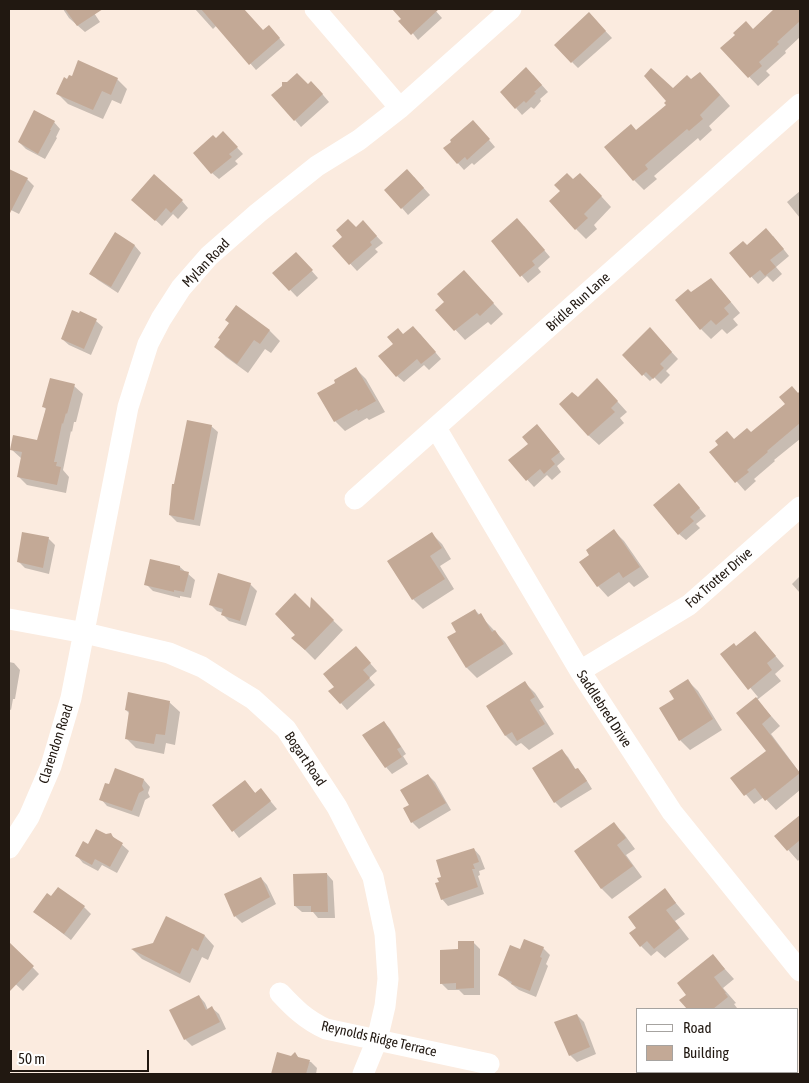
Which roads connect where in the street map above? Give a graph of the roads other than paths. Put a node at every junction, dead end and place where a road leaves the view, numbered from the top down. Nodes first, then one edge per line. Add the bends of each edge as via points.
1 (315, 9) edge
2 (511, 9) edge
3 (800, 104) edge
4 (400, 108) junction
5 (436, 428) junction
6 (355, 499) dead end
7 (800, 507) edge
8 (9, 619) edge
9 (85, 634) junction
10 (580, 671) junction
11 (9, 848) edge
12 (800, 971) edge
13 (280, 993) dead end
14 (377, 1040) junction
15 (489, 1064) dead end
16 (363, 1074) edge

1 - 4 street
2 - 4 street, Mylan Road
3 - 5 street, Bridle Run Lane
4 - 9 street, Mylan Road via 359,140 317,166 209,256 181,288 161,318 148,344 128,407
5 - 6 street, Bridle Run Lane
5 - 10 street, Saddlebred Drive
7 - 10 street, Fox Trotter Drive via 689,605
8 - 9 street, Bogart Road
9 - 11 street, Clarendon Road via 51,766 29,816
9 - 14 street, Bogart Road via 170,653 202,667 253,699 286,729 337,807 373,878 385,934 388,972
10 - 12 street, Saddlebred Drive via 672,812
13 - 14 street, Reynolds Ridge Terrace via 312,1023
14 - 15 street, Reynolds Ridge Terrace
14 - 16 street, Bogart Road

